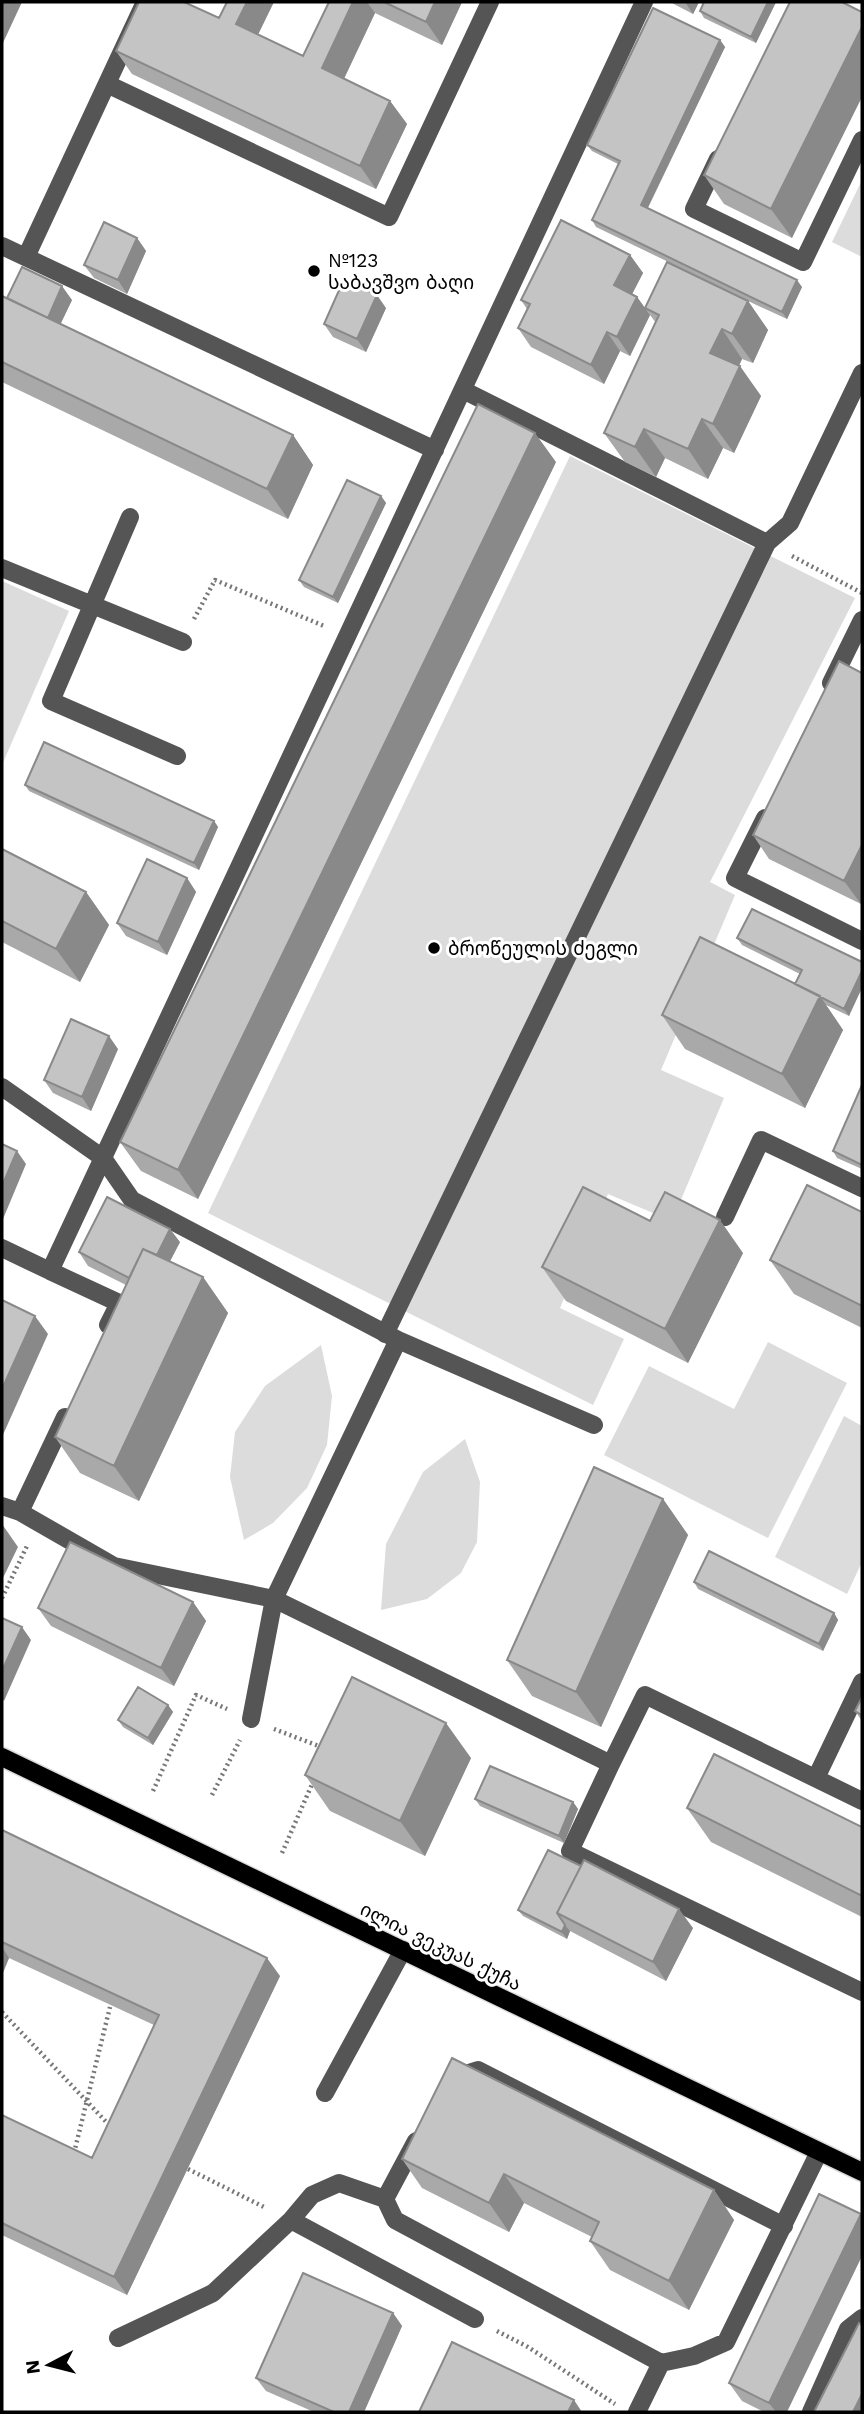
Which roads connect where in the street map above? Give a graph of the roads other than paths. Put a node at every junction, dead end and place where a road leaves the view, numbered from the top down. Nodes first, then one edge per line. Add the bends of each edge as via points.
1 (145, 2) edge
2 (490, 2) edge
3 (644, 2) edge
4 (107, 84) junction
5 (862, 140) edge
6 (723, 148) edge
7 (2, 246) edge
8 (26, 257) junction
9 (862, 373) edge
10 (463, 390) junction
11 (435, 450) junction
12 (131, 517) dead end
13 (767, 543) junction
14 (2, 568) edge
15 (92, 605) junction
16 (862, 620) edge
17 (183, 642) road end
18 (826, 694) edge
19 (177, 756) dead end
20 (772, 804) edge
21 (862, 941) edge
22 (2, 1087) edge
23 (103, 1158) junction
24 (862, 1188) edge
25 (725, 1217) dead end
26 (2, 1248) edge
27 (50, 1271) junction
28 (392, 1337) junction
29 (101, 1340) edge
30 (72, 1402) edge
31 (594, 1425) dead end
32 (2, 1506) edge
33 (20, 1512) junction
34 (274, 1599) junction
35 (862, 1682) edge
36 (251, 1720) road end
37 (2, 1757) edge
38 (611, 1764) junction
39 (816, 1778) junction
40 (862, 1801) edge
41 (403, 1951) junction
42 (862, 1992) edge
43 (443, 2091) edge
44 (325, 2093) dead end
45 (424, 2127) edge
46 (819, 2152) junction
47 (862, 2172) edge
48 (384, 2199) junction
49 (291, 2220) junction
50 (784, 2226) junction
51 (862, 2318) edge
52 (475, 2319) road end
53 (118, 2338) dead end
54 (661, 2363) junction
55 (637, 2412) edge
56 (811, 2412) edge

1 - 4 street
2 - 4 street via 389,217
3 - 10 street
4 - 8 street
5 - 6 street via 803,262 694,209
7 - 8 street
8 - 11 street
9 - 13 street via 790,523
10 - 11 street
10 - 13 street
11 - 23 street
12 - 15 street
13 - 28 street
14 - 15 street
15 - 17 street
15 - 19 street via 51,701
16 - 18 street
20 - 21 street via 735,878
22 - 23 street
23 - 27 street
23 - 28 street via 132,1200
24 - 25 street via 761,1140
26 - 27 street
27 - 29 street via 118,1303
28 - 31 street
28 - 34 street
30 - 33 street
32 - 33 street
33 - 34 street via 114,1566
34 - 36 street
34 - 38 street
35 - 39 street
37 - 41 main road, ილია ვეკუას ქუჩა
38 - 39 street via 645,1695
38 - 42 street via 570,1851
39 - 40 street
41 - 44 street
41 - 46 main road, ილია ვეკუას ქუჩა
43 - 50 street via 450,2079 478,2070
45 - 48 street
46 - 47 main road, ილია ვეკუას ქუჩა
46 - 50 street
48 - 49 street via 339,2183 312,2195
48 - 54 street via 395,2220
49 - 52 street
49 - 53 street via 212,2293
50 - 54 street via 726,2342
51 - 56 street via 848,2329
54 - 55 street

